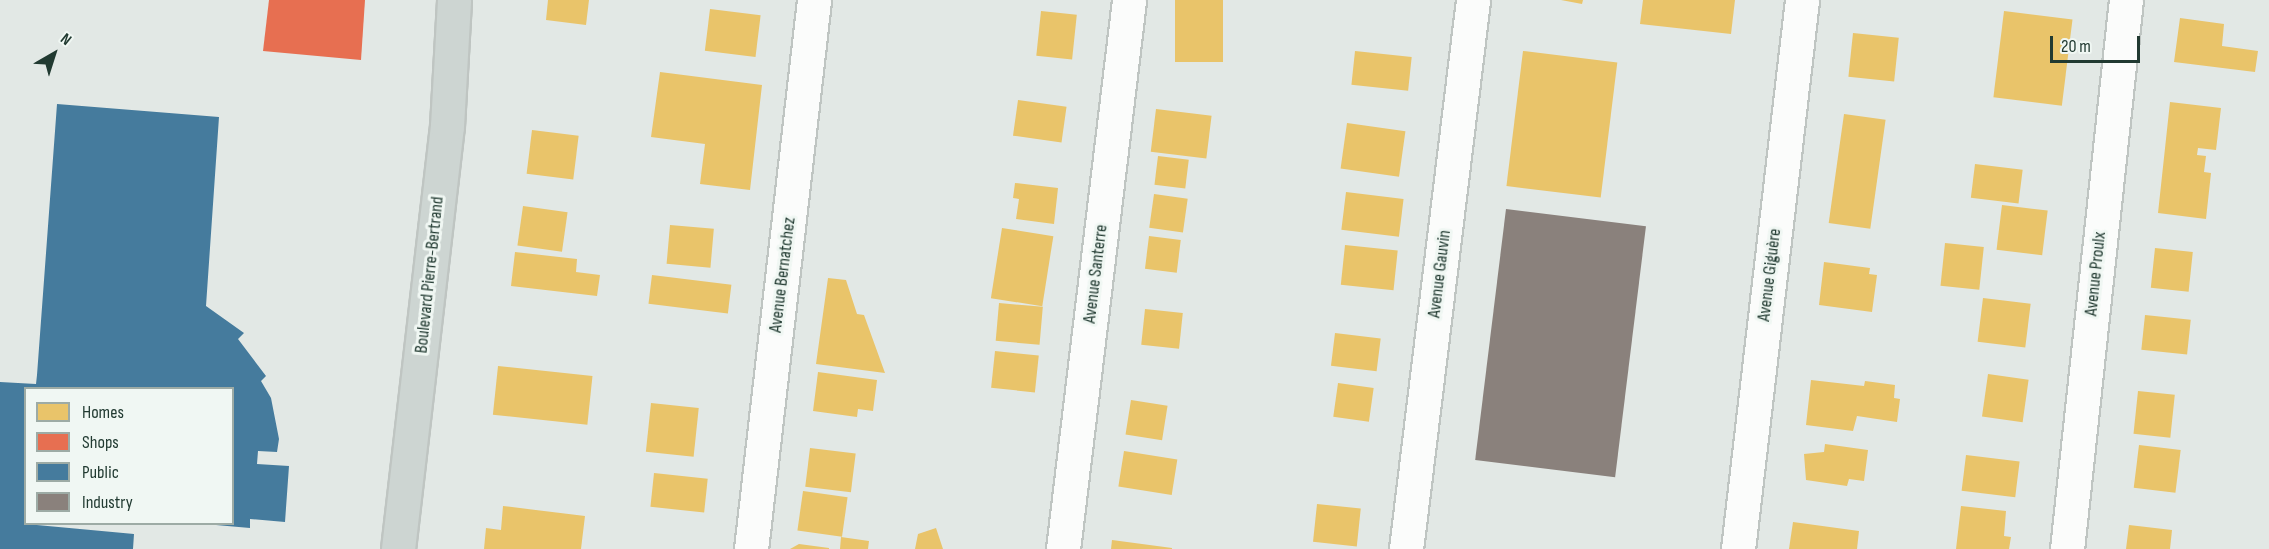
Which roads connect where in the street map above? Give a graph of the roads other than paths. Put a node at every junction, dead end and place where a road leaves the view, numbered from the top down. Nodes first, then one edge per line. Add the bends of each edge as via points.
1 (454, 0) edge
2 (814, 0) edge
3 (1129, 0) edge
4 (1473, 0) edge
5 (1802, 0) edge
6 (2126, 0) edge
7 (398, 549) edge
8 (751, 549) edge
9 (1063, 549) edge
10 (1406, 549) edge
11 (1738, 549) edge
12 (2067, 549) edge

1 - 7 main road, Boulevard Pierre-Bertrand via 447,126
2 - 8 street, Avenue Bernatchez
3 - 9 street, Avenue Santerre
4 - 10 street, Avenue Gauvin
5 - 11 street, Avenue Giguère
6 - 12 street, Avenue Proulx

